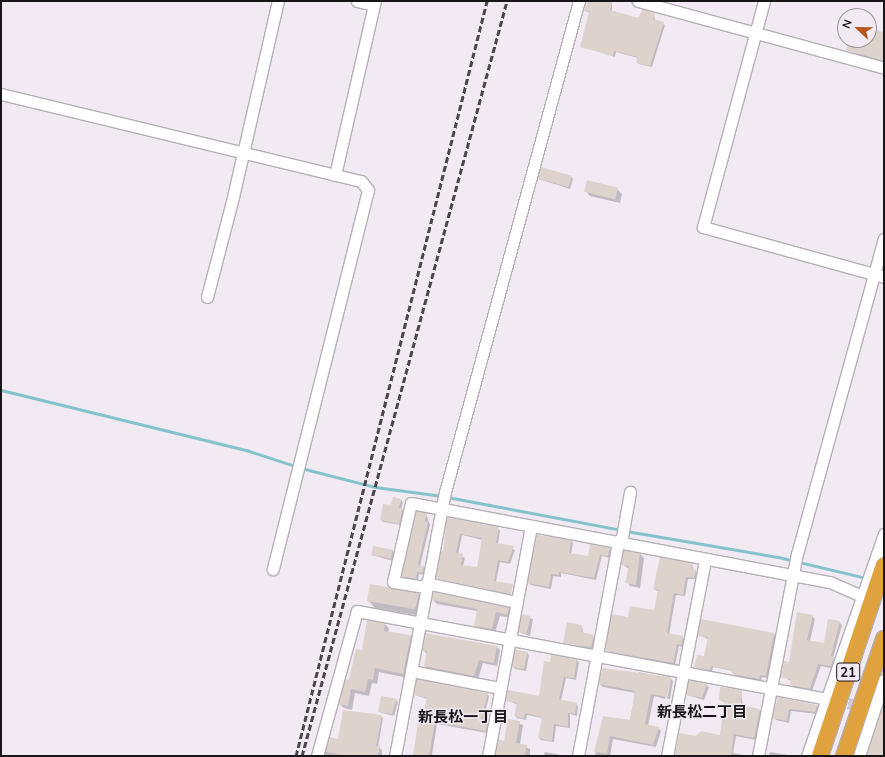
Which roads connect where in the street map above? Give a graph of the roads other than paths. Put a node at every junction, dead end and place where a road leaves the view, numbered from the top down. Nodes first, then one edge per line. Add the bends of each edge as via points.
1 (278, 1) edge
2 (357, 1) edge
3 (579, 1) edge
4 (638, 1) edge
5 (764, 1) edge
6 (375, 3) edge
7 (754, 34) junction
8 (884, 68) edge
9 (1, 94) edge
10 (243, 154) junction
11 (335, 175) junction
12 (884, 239) edge
13 (879, 276) edge
14 (207, 297) dead end
15 (630, 492) dead end
16 (442, 507) junction
17 (531, 526) junction
18 (884, 534) edge
19 (621, 535) junction
20 (705, 560) junction
21 (884, 565) edge
22 (273, 569) dead end
23 (794, 571) junction
24 (426, 585) junction
25 (861, 596) junction
26 (517, 602) junction
27 (420, 622) junction
28 (884, 639) edge
29 (509, 641) junction
30 (596, 655) junction
31 (411, 671) junction
32 (683, 674) junction
33 (884, 680) edge
34 (500, 688) junction
35 (771, 690) junction
36 (828, 700) junction
37 (876, 709) edge
38 (317, 756) edge
39 (395, 756) edge
40 (488, 756) edge
41 (578, 756) edge
42 (667, 756) edge
43 (758, 756) edge
44 (807, 756) edge
45 (820, 756) edge
46 (844, 756) edge
47 (859, 756) edge

1 - 10 street
2 - 6 street
3 - 16 street
4 - 7 street
5 - 7 street
6 - 11 street
7 - 8 street
7 - 13 street via 703,227
9 - 10 street
10 - 11 street
10 - 14 street
11 - 22 street via 361,181 368,190
12 - 13 street
13 - 23 street
15 - 19 street
16 - 17 street
16 - 24 street
16 - 24 street via 411,503 393,582
17 - 19 street
17 - 26 street
18 - 25 street
19 - 20 street
19 - 30 street
20 - 23 street
20 - 32 street
21 - 45 highway, 21
23 - 25 street via 830,582
23 - 35 street
24 - 26 street
24 - 27 street
25 - 36 street
26 - 29 street
27 - 29 street
27 - 31 street
27 - 38 street via 357,611
28 - 46 highway, 21
29 - 30 street
29 - 34 street
30 - 32 street
30 - 41 street
31 - 34 street
31 - 39 street
32 - 35 street
32 - 42 street
33 - 37 street
34 - 40 street
35 - 36 street
35 - 43 street
36 - 44 street
37 - 47 street

